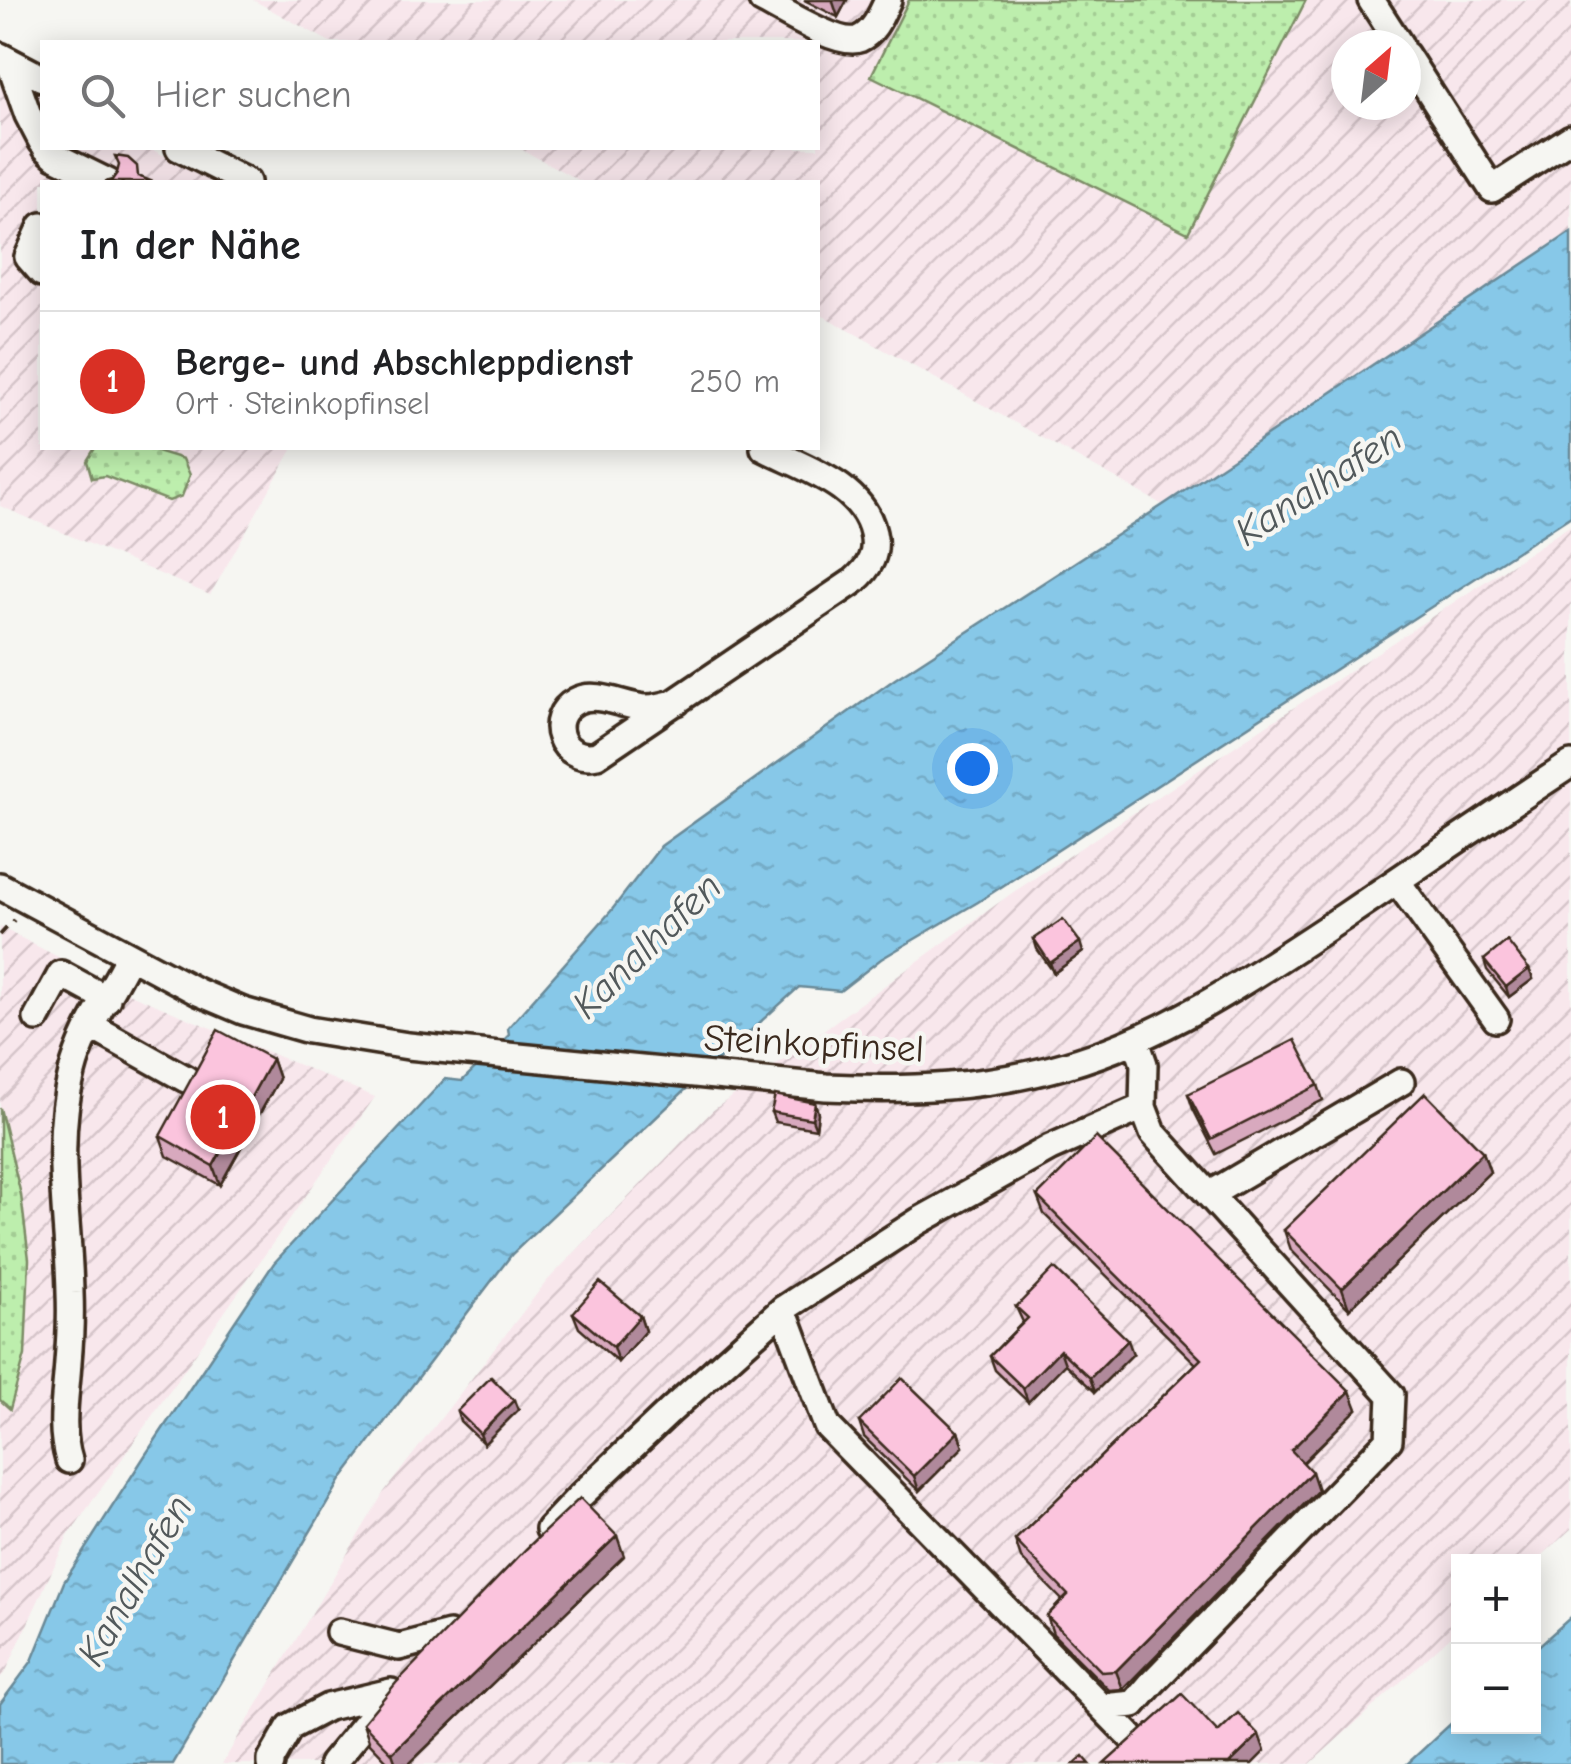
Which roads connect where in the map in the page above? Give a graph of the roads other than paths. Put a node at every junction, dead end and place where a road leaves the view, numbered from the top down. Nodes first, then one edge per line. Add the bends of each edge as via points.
1 (762, 0) edge
2 (888, 0) edge
3 (1371, 0) edge
4 (1390, 30) edge
5 (5, 58) edge
6 (40, 77) edge
7 (1421, 79) edge
8 (40, 138) edge
9 (1571, 138) edge
10 (49, 150) edge
11 (182, 150) edge
12 (66, 173) edge
13 (99, 180) edge
14 (243, 180) edge
15 (40, 230) edge
16 (40, 272) edge
17 (768, 450) edge
18 (677, 702) dead end
19 (1567, 775) edge
20 (1397, 880) junction
21 (0, 886) edge
22 (129, 956) junction
23 (106, 999) junction
24 (37, 1018) dead end
25 (1496, 1019) dead end
26 (91, 1026) junction
27 (1136, 1041) junction
28 (186, 1079) edge
29 (1402, 1082) dead end
30 (1143, 1107) junction
31 (1210, 1195) junction
32 (784, 1309) junction
33 (70, 1460) dead end
34 (528, 1551) edge
35 (339, 1632) dead end
36 (402, 1680) junction
37 (1102, 1707) junction
38 (1130, 1736) edge
39 (272, 1764) edge
40 (332, 1764) edge

1 - 2 street via 850,41 871,30
3 - 4 street
5 - 6 street
5 - 8 street
7 - 9 street via 1492,190
10 - 12 street
11 - 14 street
12 - 13 street
15 - 16 street via 28,257
17 - 18 street via 857,500 870,522 875,552 854,581
19 - 20 street, Steinkopfinsel
20 - 25 street
20 - 27 street, Steinkopfinsel via 1238,985
21 - 22 street, Steinkopfinsel
22 - 23 street
22 - 27 street, Steinkopfinsel via 198,992 321,1033 826,1087 943,1088 1065,1066
23 - 24 street via 61,974
23 - 26 street
26 - 28 street
26 - 33 street via 72,1070 64,1131 70,1292 62,1428
27 - 30 street via 1144,1064
29 - 31 street
30 - 31 street via 1152,1133
30 - 32 street via 1050,1148 919,1221
31 - 37 street via 1392,1395 1388,1440 1134,1704
32 - 34 street
32 - 37 street via 827,1426
35 - 36 street via 400,1647 455,1628
36 - 39 street via 290,1727
36 - 40 street
37 - 38 street

